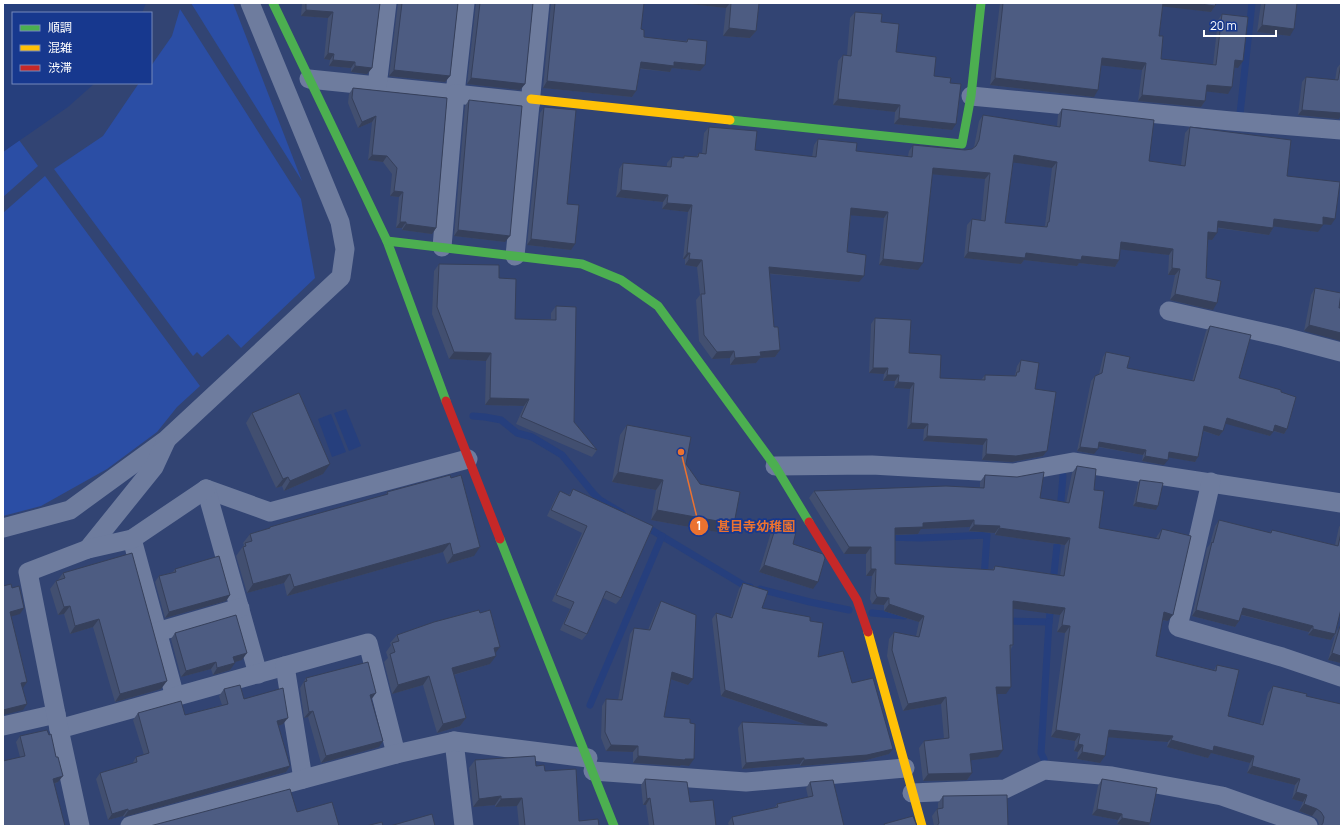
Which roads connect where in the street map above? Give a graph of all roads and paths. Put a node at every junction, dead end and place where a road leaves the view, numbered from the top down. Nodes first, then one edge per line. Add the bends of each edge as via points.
1 (250, 3) edge
2 (273, 3) edge
3 (387, 3) edge
4 (465, 3) edge
5 (540, 3) edge
6 (981, 3) edge
7 (309, 79) junction
8 (378, 86) junction
9 (456, 94) junction
10 (971, 96) junction
11 (530, 101) junction
12 (1341, 130) edge
13 (387, 241) junction
14 (442, 248) junction
15 (515, 256) junction
16 (1169, 311) dead end
17 (1341, 352) edge
18 (166, 440) junction
19 (468, 459) junction
20 (774, 466) junction
21 (1211, 482) junction
22 (206, 489) junction
23 (1341, 503) edge
24 (3, 528) edge
25 (132, 539) junction
26 (88, 549) junction
27 (240, 608) junction
28 (157, 632) junction
29 (285, 666) junction
30 (258, 674) junction
31 (1341, 677) edge
32 (175, 697) junction
33 (58, 722) junction
34 (3, 726) edge
35 (454, 741) junction
36 (396, 754) junction
37 (590, 764) junction
38 (905, 768) junction
39 (303, 779) junction
40 (912, 793) junction
41 (80, 826) edge
42 (130, 826) edge
43 (464, 826) edge
44 (614, 826) edge
45 (922, 826) edge
46 (1308, 826) edge

1 - 18 street via 340,222 345,249 341,277
2 - 7 street
3 - 8 street
4 - 9 street
5 - 11 street
6 - 10 street
7 - 8 street
7 - 13 street
8 - 9 street
9 - 11 street
9 - 14 street
10 - 11 street via 962,144
10 - 12 street
11 - 15 street
13 - 14 street
13 - 19 street
14 - 15 street
15 - 20 street via 582,264 621,280 658,306
16 - 17 street
18 - 24 street via 70,510
18 - 26 street via 154,467
19 - 22 street via 270,512
19 - 37 street
20 - 21 street via 872,465 1013,472 1073,462
20 - 38 street via 857,600
21 - 23 street
21 - 31 street via 1178,627
22 - 25 street
22 - 27 street
25 - 26 street
25 - 28 street
26 - 33 street via 28,572
27 - 28 street
27 - 30 street
28 - 32 street
29 - 30 street
29 - 36 street via 368,644
29 - 39 street
30 - 32 street
32 - 33 street
33 - 34 street
33 - 41 street
35 - 36 street
35 - 37 street
35 - 43 street
36 - 39 street
37 - 38 street via 746,782
37 - 44 street
38 - 40 street
39 - 42 street
40 - 45 street
40 - 46 street via 1005,789 1044,770 1112,776 1222,796

